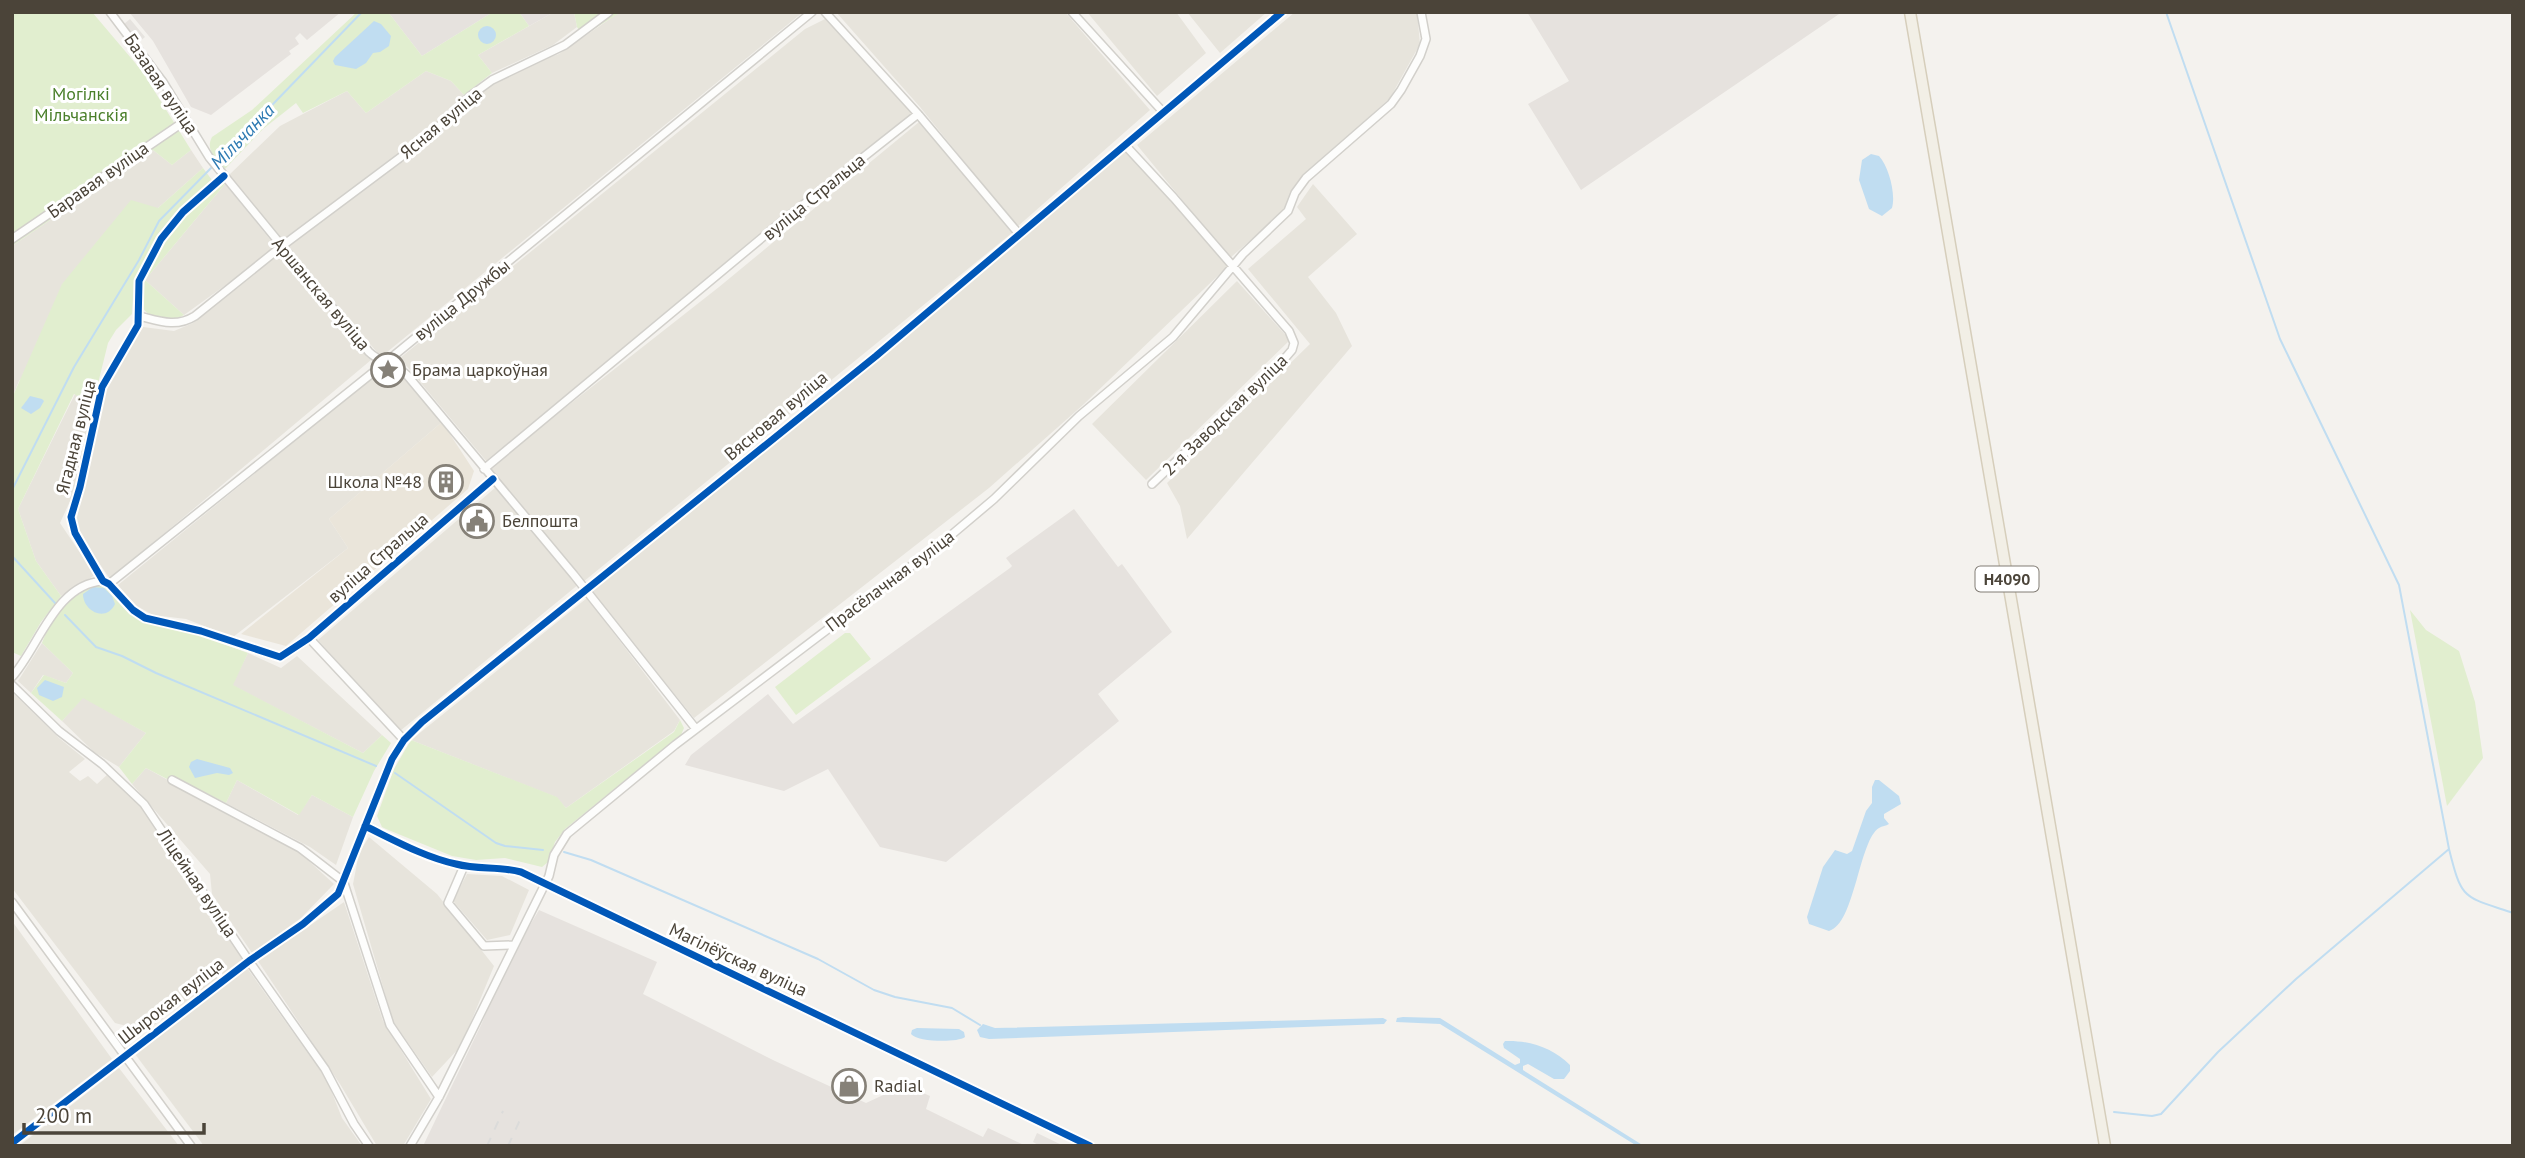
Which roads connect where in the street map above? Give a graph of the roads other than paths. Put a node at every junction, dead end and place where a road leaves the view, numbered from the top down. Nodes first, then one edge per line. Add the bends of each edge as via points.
1 (110, 12) edge
2 (609, 12) edge
3 (812, 12) edge
4 (825, 12) edge
5 (1072, 12) edge
6 (1282, 12) edge
7 (1421, 12) edge
8 (1910, 12) edge
9 (1163, 112) junction
10 (918, 114) junction
11 (185, 121) junction
12 (1125, 145) junction
13 (222, 174) junction
14 (1019, 234) junction
15 (12, 239) edge
16 (282, 246) junction
17 (1233, 268) junction
18 (139, 316) junction
19 (386, 362) junction
20 (484, 468) junction
21 (493, 479) junction
22 (1152, 484) dead end
23 (106, 582) junction
24 (586, 591) junction
25 (309, 638) junction
26 (281, 657) joint
27 (12, 677) edge
28 (12, 685) edge
29 (696, 729) junction
30 (404, 740) junction
31 (172, 780) dead end
32 (365, 826) junction
33 (464, 866) junction
34 (344, 882) junction
35 (545, 884) junction
36 (12, 902) edge
37 (513, 946) junction
38 (249, 961) junction
39 (125, 1056) junction
40 (439, 1097) junction
41 (12, 1143) edge
42 (191, 1146) edge
43 (369, 1146) edge
44 (410, 1146) edge
45 (1090, 1146) edge
46 (2105, 1146) edge

1 - 11 street, Базавая вуліца via 163,82
2 - 16 street, Ясная вуліца via 565,45 492,80 429,136
3 - 19 street, вуліца Дружбы
4 - 10 street
5 - 9 street
6 - 9 street, Вясновая вуліца
7 - 17 street, Прасёлачная вуліца via 1426,39 1391,104 1306,178 1288,211
8 - 46 main road, Н4090
9 - 12 street, Вясновая вуліца
10 - 14 street
10 - 20 street, вуліца Стральца
11 - 13 street, Базавая вуліца
11 - 15 street, Баравая вуліца
12 - 14 street, Вясновая вуліца
12 - 17 street
13 - 16 street, Аршанская вуліца
13 - 18 street, Ягадная вуліца via 161,239 139,281
14 - 24 street, Вясновая вуліца
16 - 18 street, Ясная вуліца via 188,321 172,324
16 - 19 street, Аршанская вуліца via 369,352
17 - 22 street, 2-я Заводская вуліца via 1289,331 1292,350
17 - 29 street, Прасёлачная вуліца via 1174,337 1079,416 994,499
18 - 23 street, Ягадная вуліца via 102,387 71,517 75,533
19 - 20 street, Аршанская вуліца via 403,371
19 - 23 street, вуліца Дружбы
20 - 21 street, Аршанская вуліца
21 - 24 street, Аршанская вуліца
21 - 25 street, вуліца Стральца
23 - 26 street, Ягадная вуліца via 145,618
23 - 27 street, вуліца Дружбы via 91,583 61,603
24 - 29 street, Аршанская вуліца
24 - 30 street, Вясновая вуліца
25 - 26 street, вуліца Стральца
25 - 30 street
28 - 38 street, Ліцейная вуліца via 144,804
29 - 35 street, Прасёлачная вуліца via 567,834
30 - 32 street, Вясновая вуліца via 387,768
31 - 34 street via 300,848
32 - 33 street, Магілёўская вуліца via 415,850
32 - 34 street, Вясновая вуліца
33 - 35 street, Магілёўская вуліца via 506,868
33 - 37 street via 448,902 484,946
34 - 38 street, Шырокая вуліца via 324,908
34 - 40 street via 390,1025
35 - 37 street, Прасёлачная вуліца
35 - 45 street, Магілёўская вуліца
36 - 39 street
37 - 40 street, Прасёлачная вуліца
38 - 39 street, Шырокая вуліца
38 - 43 street, Ліцейная вуліца via 325,1069
39 - 41 street, Шырокая вуліца
39 - 42 street
40 - 44 street, Прасёлачная вуліца

